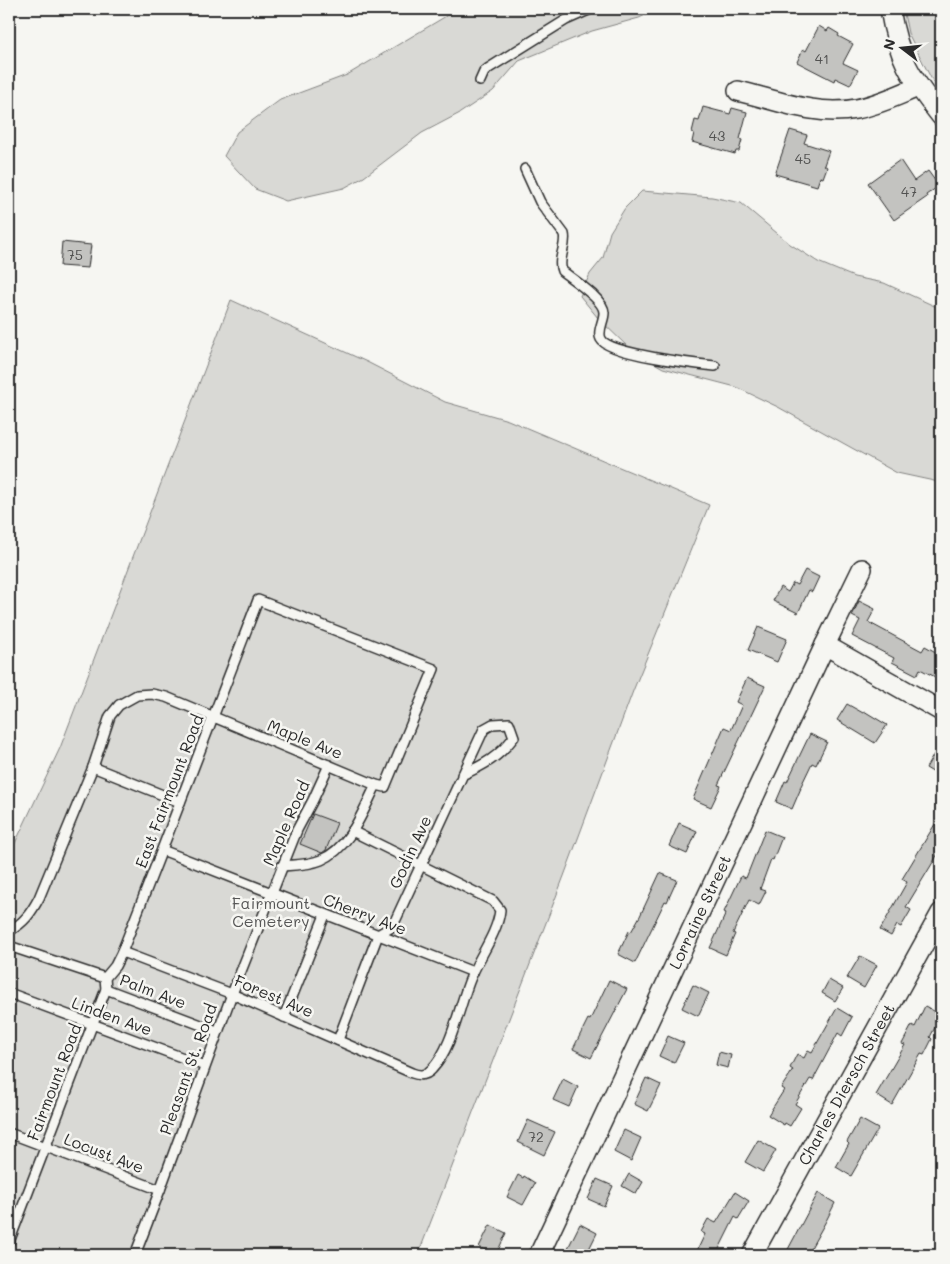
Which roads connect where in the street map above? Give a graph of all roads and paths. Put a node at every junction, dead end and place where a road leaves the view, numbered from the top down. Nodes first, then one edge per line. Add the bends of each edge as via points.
1 (591, 9) edge
2 (890, 9) edge
3 (480, 81) dead end
4 (918, 87) junction
5 (738, 91) dead end
6 (941, 116) edge
7 (525, 169) dead end
8 (714, 366) dead end
9 (862, 569) dead end
10 (825, 644) junction
11 (941, 712) edge
12 (213, 717) junction
13 (329, 765) junction
14 (93, 767) junction
15 (462, 775) junction
16 (381, 786) junction
17 (180, 802) junction
18 (352, 830) junction
19 (162, 850) junction
20 (420, 864) junction
21 (282, 866) junction
22 (271, 894) junction
23 (941, 913) edge
24 (325, 915) junction
25 (9, 931) edge
26 (378, 935) junction
27 (9, 948) edge
28 (122, 952) junction
29 (473, 972) junction
30 (105, 978) junction
31 (106, 990) junction
32 (9, 993) edge
33 (232, 994) junction
34 (284, 1017) junction
35 (92, 1024) junction
36 (217, 1031) junction
37 (338, 1040) junction
38 (205, 1066) junction
39 (9, 1133) edge
40 (46, 1147) junction
41 (160, 1190) junction
42 (9, 1242) edge
43 (135, 1255) edge
44 (539, 1255) edge
45 (752, 1255) edge

1 - 3 lane via 566,20 489,68
2 - 4 street via 899,49
4 - 5 street via 879,103 835,112 812,110
4 - 6 street
7 - 8 lane via 540,202 564,234 562,271 603,307 600,338 603,342 650,357
9 - 10 street, Lorraine Street
10 - 11 street
10 - 44 street, Lorraine Street
12 - 13 lane, Maple Ave
12 - 14 lane, Maple Ave via 166,697 146,694 128,698 110,716
12 - 16 lane, East Fairmount Road via 258,600 434,669
12 - 17 lane, East Fairmount Road
13 - 16 lane, Maple Ave
13 - 21 lane, Maple Road via 301,819
14 - 17 lane
14 - 25 lane, Maple Ave via 39,898 29,915
15 - 15 lane, Godin Ave via 484,729 493,724 509,723 514,737 503,752
15 - 20 lane, Godin Ave
16 - 18 lane
17 - 19 lane, East Fairmount Road
18 - 20 lane
18 - 21 lane via 332,854 321,860
19 - 22 lane, Cherry Ave
19 - 28 lane, East Fairmount Road
20 - 26 lane, Godin Ave via 396,919 390,928
20 - 29 lane via 493,901 500,910
21 - 22 lane, Maple Road
22 - 24 lane, Cherry Ave
22 - 33 lane, Pleasant St. Road
23 - 45 street, Charles Diersch Street
24 - 26 lane, Cherry Ave
24 - 34 lane
26 - 29 lane, Cherry Ave
26 - 37 lane
27 - 30 lane
28 - 30 lane, East Fairmount Road
28 - 33 lane, Forest Ave
29 - 37 lane, Forest Ave via 448,1041 439,1060 425,1075 412,1073
30 - 31 lane
31 - 35 lane, Fairmount Road
31 - 36 lane, Palm Ave
32 - 35 lane, Linden Ave
33 - 34 lane, Forest Ave
33 - 36 lane, Pleasant St. Road
34 - 37 lane, Forest Ave
35 - 38 lane, Linden Ave
35 - 40 lane, Fairmount Road
36 - 38 lane, Pleasant St. Road
38 - 41 lane, Pleasant St. Road
39 - 40 lane, Locust Ave
40 - 41 lane, Locust Ave
40 - 42 lane, Fairmount Road
41 - 43 lane, Pleasant St. Road

